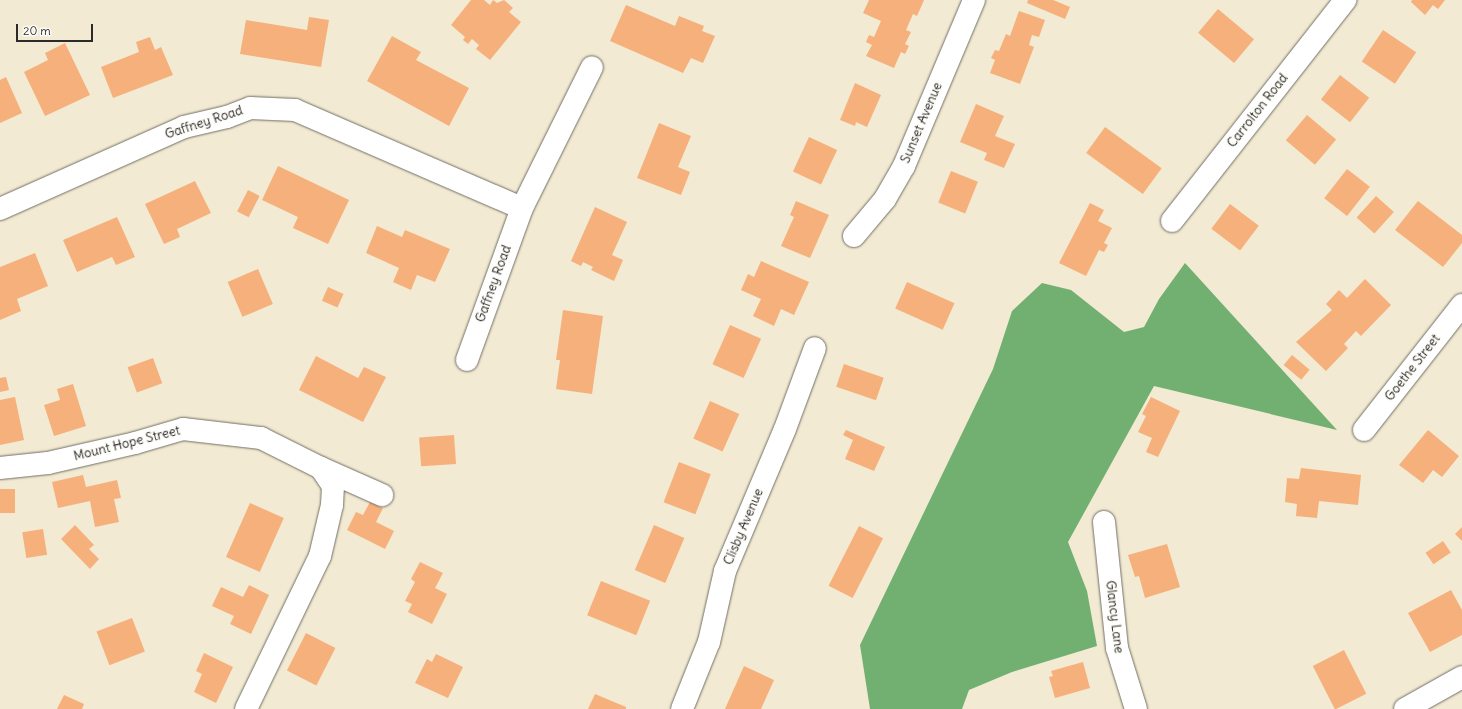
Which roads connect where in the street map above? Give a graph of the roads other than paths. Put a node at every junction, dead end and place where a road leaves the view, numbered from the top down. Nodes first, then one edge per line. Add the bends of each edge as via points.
1 (974, 0) edge
2 (1345, 0) edge
3 (592, 67) dead end
4 (522, 208) junction
5 (0, 209) edge
6 (1172, 221) dead end
7 (854, 236) dead end
8 (1462, 305) edge
9 (815, 348) dead end
10 (467, 360) dead end
11 (1364, 430) dead end
12 (0, 468) edge
13 (321, 468) junction
14 (382, 495) dead end
15 (1104, 522) dead end
16 (1462, 677) edge
17 (246, 709) edge
18 (682, 709) edge
19 (1136, 709) edge
20 (1405, 709) edge

1 - 7 street, Sunset Avenue via 904,166 885,199
2 - 6 street, Carrolton Road
3 - 4 street, Gaffney Road
4 - 5 street, Gaffney Road via 295,110 250,108 227,117 184,127
4 - 10 street, Gaffney Road
8 - 11 street, Goethe Street
9 - 18 street, Clisby Avenue via 785,429 725,571 709,642
12 - 13 street, Mount Hope Street via 48,462 135,443 183,429 261,438
13 - 14 street
13 - 17 street, Mount Hope Street via 333,486 332,505 320,556
15 - 19 street, Glancy Lane via 1117,648
16 - 20 street

